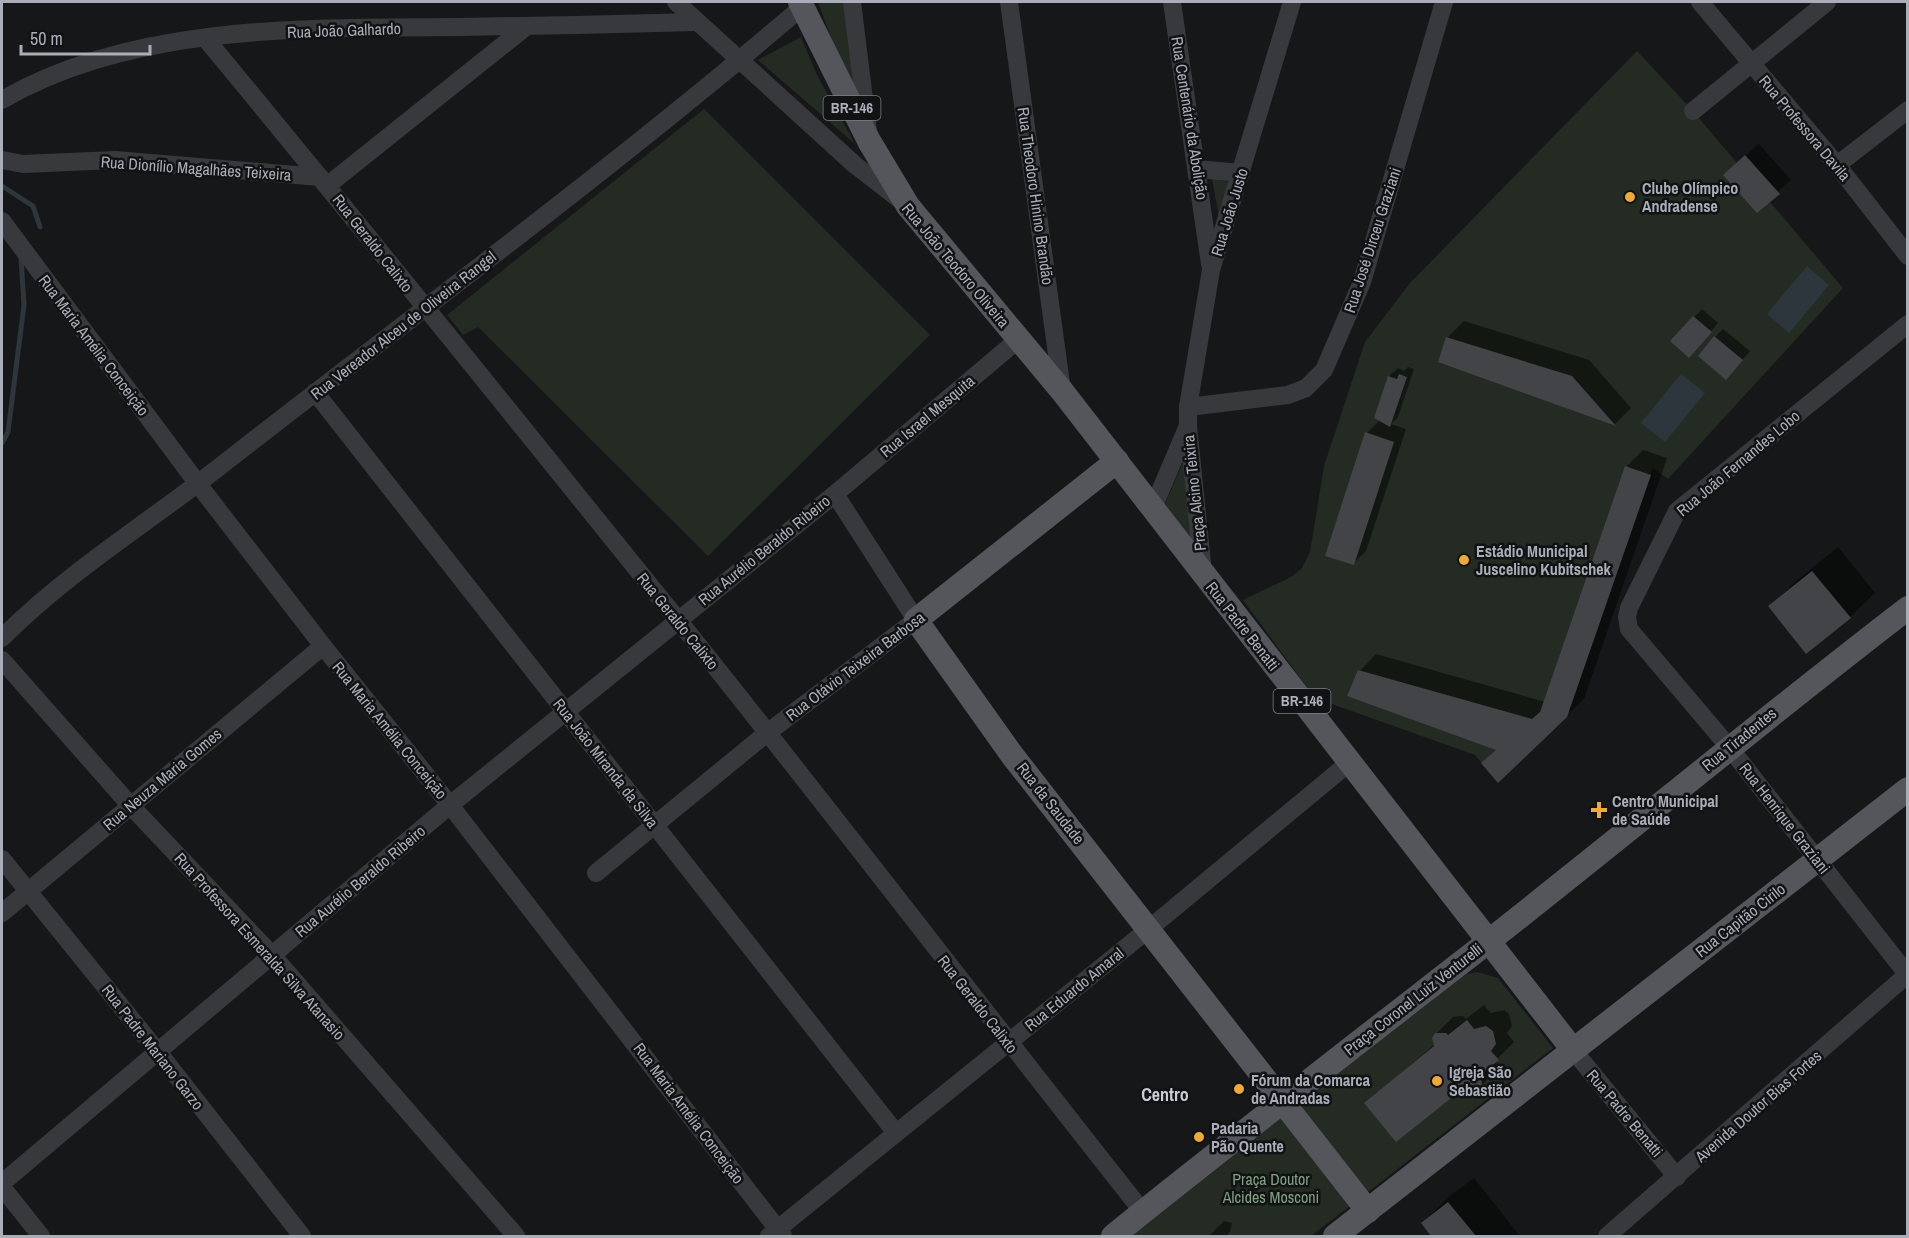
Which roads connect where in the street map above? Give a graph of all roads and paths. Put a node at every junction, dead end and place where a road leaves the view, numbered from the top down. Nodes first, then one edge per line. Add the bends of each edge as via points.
1 (676, 2) edge
2 (852, 2) edge
3 (1009, 2) edge
4 (1172, 2) edge
5 (1292, 2) edge
6 (1444, 2) edge
7 (1700, 2) edge
8 (1827, 2) edge
9 (801, 4) edge
10 (696, 22) junction
11 (527, 26) junction
12 (205, 38) junction
13 (740, 60) junction
14 (1750, 62) junction
15 (2, 100) edge
16 (1908, 110) edge
17 (1694, 111) dead end
18 (869, 141) junction
19 (2, 160) edge
20 (1837, 165) junction
21 (1198, 170) junction
22 (1240, 174) junction
23 (869, 175) junction
24 (324, 181) junction
25 (908, 206) junction
26 (2, 221) edge
27 (1908, 256) edge
28 (1211, 270) junction
29 (425, 309) junction
30 (1908, 324) edge
31 (1019, 339) junction
32 (1062, 391) junction
33 (315, 392) junction
34 (1188, 407) junction
35 (1188, 426) junction
36 (1117, 461) junction
37 (198, 484) junction
38 (835, 494) junction
39 (1153, 508) junction
40 (1203, 575) junction
41 (1908, 608) edge
42 (677, 620) junction
43 (916, 620) junction
44 (2, 638) edge
45 (1636, 638) joint
46 (322, 646) junction
47 (2, 660) edge
48 (566, 712) junction
49 (767, 733) junction
50 (1729, 747) junction
51 (1350, 762) junction
52 (1908, 789) edge
53 (130, 805) junction
54 (450, 805) junction
55 (654, 825) junction
56 (2, 859) edge
57 (1818, 860) junction
58 (596, 873) dead end
59 (28, 891) junction
60 (2, 913) edge
61 (1150, 928) junction
62 (1489, 941) junction
63 (272, 955) junction
64 (1907, 974) edge
65 (1008, 1042) junction
66 (1573, 1050) junction
67 (158, 1052) junction
68 (1283, 1100) junction
69 (896, 1133) junction
70 (1677, 1177) junction
71 (2, 1185) edge
72 (1368, 1211) junction
73 (1143, 1212) junction
74 (777, 1234) edge
75 (41, 1236) edge
76 (302, 1236) edge
77 (516, 1236) edge
78 (1113, 1236) edge
79 (1335, 1236) edge
80 (1607, 1236) edge

1 - 10 street, Rua João Teodoro Oliveira
2 - 18 street
3 - 32 street, Rua Theodoro Hinino Brandão
4 - 21 street, Rua Centenário da Abolição
5 - 22 street, Rua João Justo
6 - 34 street, Rua José Dirceu Graziani via 1362,282 1324,370 1306,388 1288,395
7 - 14 street, Rua Professora Davila
8 - 14 street
9 - 13 street, Rua Vereador Alceu de Oliveira Rangel
9 - 18 main road, BR-146
10 - 11 street, Rua João Galhardo
10 - 13 street, Rua João Teodoro Oliveira
11 - 12 street, Rua João Galhardo via 338,28
11 - 24 street
12 - 15 street, Rua João Galhardo via 129,51
12 - 24 street, Rua Geraldo Calixto
13 - 23 street, Rua João Teodoro Oliveira
13 - 29 street, Rua Vereador Alceu de Oliveira Rangel
14 - 17 street
14 - 20 street, Rua Professora Davila
16 - 20 street
18 - 23 street
18 - 25 main road, BR-146
19 - 24 street, Rua Dionílio Magalhães Teixeira via 23,164 115,160
20 - 27 street, Rua Professora Davila
21 - 22 street
21 - 28 street, Rua Centenário da Abolição
22 - 28 street, Rua João Justo
23 - 25 street, Rua João Teodoro Oliveira
24 - 29 street, Rua Geraldo Calixto
25 - 31 main road, Rua João Teodoro Oliveira / BR-146
26 - 37 street, Rua Maria Amélia Conceição
28 - 34 street, Rua João Justo
29 - 33 street, Rua Vereador Alceu de Oliveira Rangel
29 - 42 street, Rua Geraldo Calixto
30 - 45 street, Rua João Fernandes Lobo via 1677,511 1629,608 1629,629
31 - 32 main road, Rua Padre Benatti / BR-146
31 - 38 street, Rua Israel Mesquita
32 - 36 main road, Rua Padre Benatti / BR-146
33 - 37 street, Rua Vereador Alceu de Oliveira Rangel
33 - 48 street, Rua João Miranda da Silva
34 - 35 street, Rua João Justo
35 - 39 street, Praça Alcino Teixira
35 - 40 street, Praça Alcino Teixira
36 - 39 main road, Rua Padre Benatti / BR-146
36 - 43 main road, Rua Otávio Teixeira Barbosa
37 - 44 street, Rua Vereador Alceu de Oliveira Rangel via 76,571
37 - 46 street, Rua Maria Amélia Conceição
38 - 42 street, Rua Aurélio Beraldo Ribeiro
38 - 43 street, Rua da Saudade
39 - 40 main road, Rua Padre Benatti / BR-146
40 - 51 main road, Rua Padre Benatti / BR-146
41 - 50 main road, Rua Tiradentes
42 - 48 street, Rua Aurélio Beraldo Ribeiro
42 - 49 street, Rua Geraldo Calixto
43 - 49 street, Rua Otávio Teixeira Barbosa
43 - 61 main road, Rua da Saudade via 1012,755
45 - 50 street, Rua Henrique Graziani
46 - 53 street, Rua Neuza Maria Gomes
46 - 54 street, Rua Maria Amélia Conceição
47 - 53 street, Rua Professora Esmeralda Silva Atanasio
48 - 54 street, Rua Aurélio Beraldo Ribeiro
48 - 55 street, Rua João Miranda da Silva
49 - 55 street, Rua Otávio Teixeira Barbosa
49 - 65 street, Rua Geraldo Calixto
50 - 57 street, Rua Henrique Graziani
50 - 62 main road, Rua Tiradentes
51 - 61 street, Rua Eduardo Amaral
51 - 62 main road, Rua Padre Benatti / BR-146
52 - 57 main road, Rua Capitão Cirilo
53 - 59 street, Rua Neuza Maria Gomes
53 - 63 street, Rua Professora Esmeralda Silva Atanasio
54 - 63 street, Rua Aurélio Beraldo Ribeiro
54 - 74 street, Rua Maria Amélia Conceição via 635,1042
55 - 58 street, Rua Otávio Teixeira Barbosa
55 - 69 street, Rua João Miranda da Silva
56 - 59 street, Rua Padre Mariano Garzo
57 - 64 street, Rua Henrique Graziani
57 - 66 main road, Rua Capitão Cirilo
59 - 60 street, Rua Neuza Maria Gomes
59 - 67 street, Rua Padre Mariano Garzo
61 - 65 street, Rua Eduardo Amaral
61 - 68 main road, Rua da Saudade
62 - 66 main road, Praça Coronel Luiz Venturelli / BR-146
62 - 68 main road, Praça Coronel Luiz Venturelli
63 - 67 street, Rua Aurélio Beraldo Ribeiro
63 - 77 street, Rua Professora Esmeralda Silva Atanasio
64 - 70 street, Avenida Doutor Bias Fortes
65 - 69 street, Rua Eduardo Amaral
65 - 73 street, Rua Geraldo Calixto
66 - 70 street, Rua Padre Benatti
66 - 72 main road
67 - 71 street, Rua Aurélio Beraldo Ribeiro
67 - 76 street, Rua Padre Mariano Garzo
68 - 72 main road
68 - 73 main road
69 - 74 street, Rua Eduardo Amaral
70 - 80 street, Avenida Doutor Bias Fortes
71 - 75 street
72 - 79 main road
73 - 78 main road

